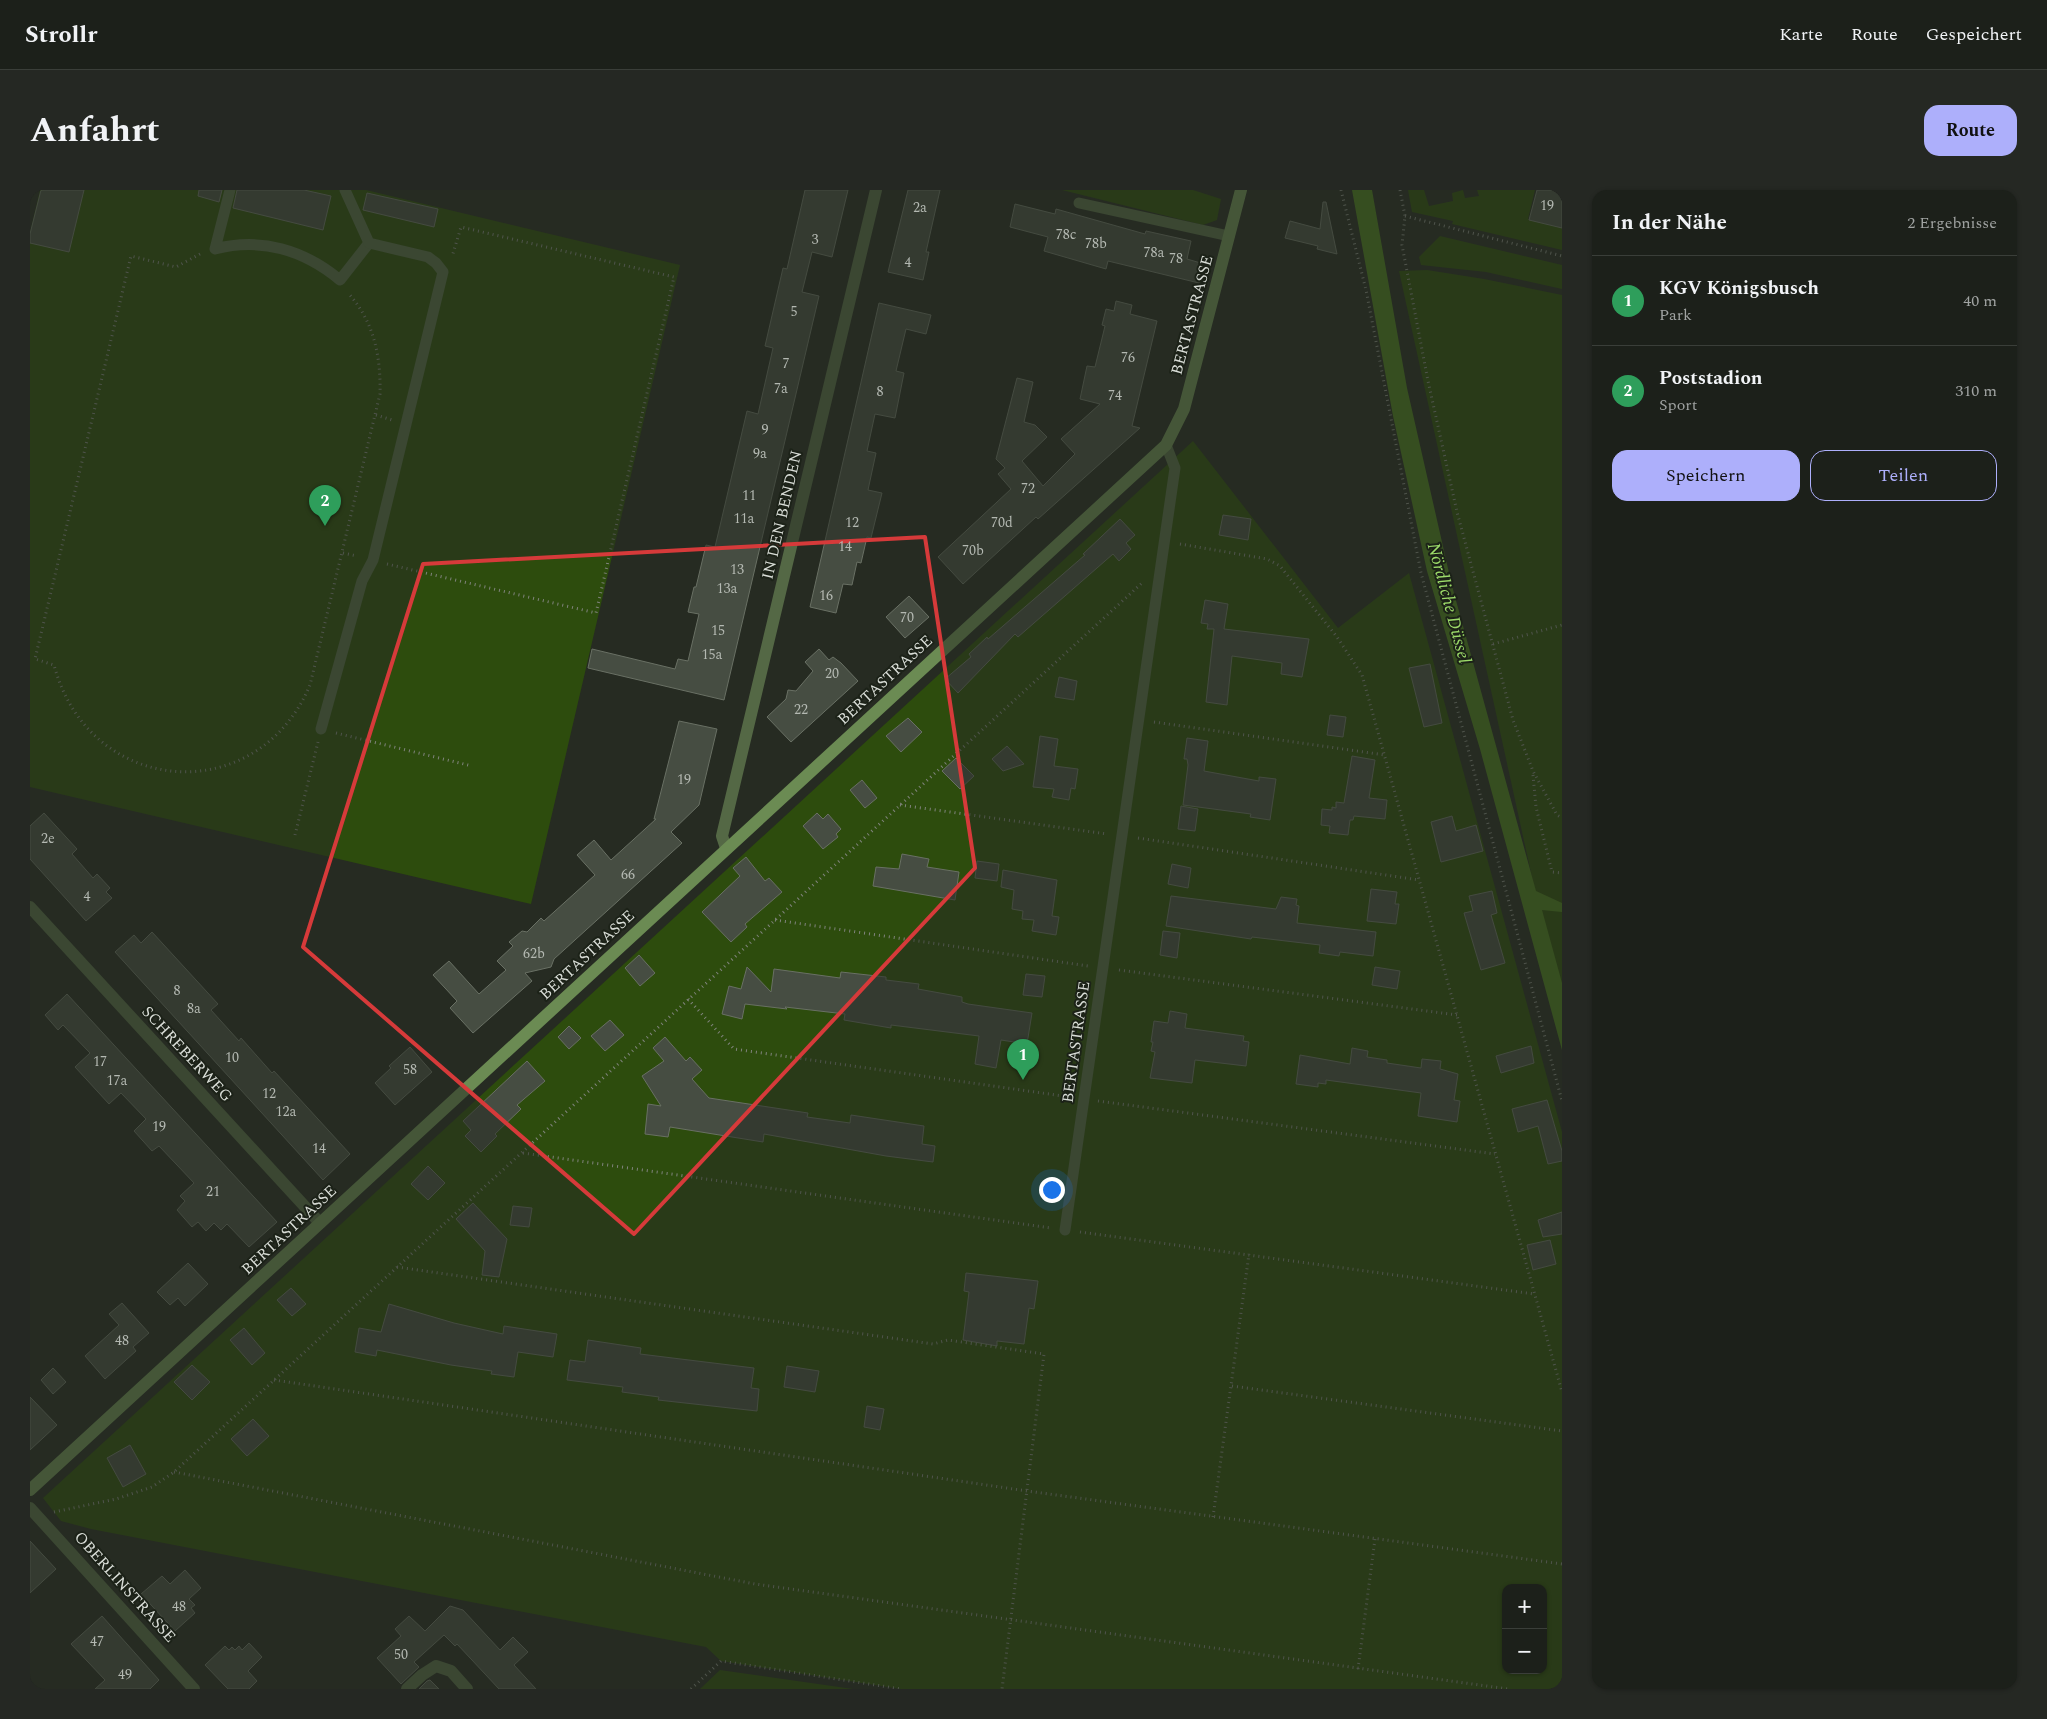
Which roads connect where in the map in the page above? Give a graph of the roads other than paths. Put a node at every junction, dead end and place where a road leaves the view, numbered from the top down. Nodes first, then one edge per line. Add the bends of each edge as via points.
1 (230, 190) edge
2 (345, 190) edge
3 (876, 190) edge
4 (1241, 190) edge
5 (1078, 203) dead end
6 (1230, 236) junction
7 (369, 243) junction
8 (1166, 444) junction
9 (321, 730) road end
10 (726, 848) junction
11 (30, 907) edge
12 (320, 1223) junction
13 (1065, 1230) road end
14 (30, 1490) edge
15 (30, 1508) edge
16 (194, 1689) edge
17 (407, 1689) edge
18 (467, 1689) edge

1 - 7 lane via 215,248 259,244 288,249 321,264 340,280
2 - 7 lane
3 - 10 street, IN DEN BENDEN via 722,836
4 - 6 street, BERTASTRASSE
5 - 6 lane
6 - 8 street, BERTASTRASSE via 1184,409
7 - 9 lane via 428,257 442,272 373,560 362,581
8 - 10 street, BERTASTRASSE
8 - 13 lane, BERTASTRASSE via 1175,468
10 - 12 street, BERTASTRASSE
11 - 12 street, SCHREBERWEG
12 - 14 street, BERTASTRASSE
15 - 16 street, OBERLINSTRASSE
17 - 18 street via 436,1666 450,1671

